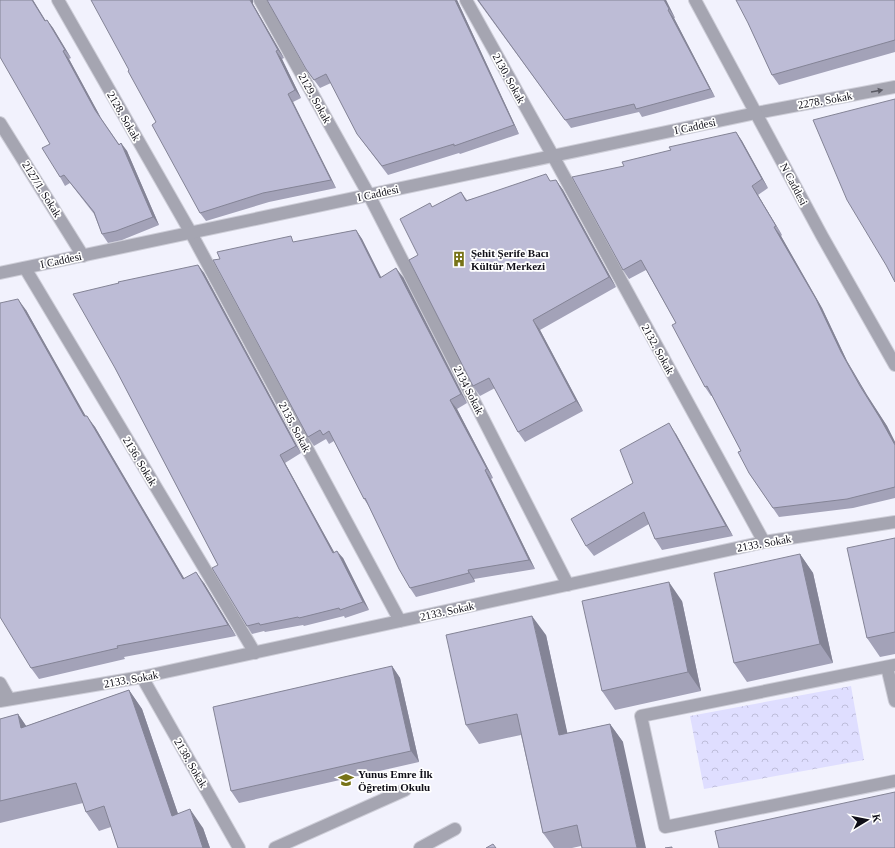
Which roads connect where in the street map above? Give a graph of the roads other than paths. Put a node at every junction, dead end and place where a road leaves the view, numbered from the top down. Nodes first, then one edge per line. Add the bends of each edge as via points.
1 (58, 0) edge
2 (260, 0) edge
3 (466, 0) edge
4 (695, 0) edge
5 (895, 87) edge
6 (756, 113) junction
7 (0, 123) edge
8 (553, 156) junction
9 (369, 195) junction
10 (191, 233) junction
11 (83, 256) junction
12 (25, 268) junction
13 (0, 273) edge
14 (895, 365) edge
15 (895, 522) edge
16 (764, 542) junction
17 (568, 585) junction
18 (400, 621) junction
19 (255, 653) junction
20 (891, 666) edge
21 (142, 677) junction
22 (0, 683) edge
23 (4, 700) edge
24 (895, 701) edge
25 (895, 780) edge
26 (405, 790) dead end
27 (456, 829) dead end
28 (239, 848) edge
29 (276, 848) edge
30 (420, 848) edge

1 - 10 street, 2128. Sokak
2 - 9 street, 2129. Sokak
3 - 8 street, 2130. Sokak
4 - 6 street, N Caddesi
6 -> 5 street, 2278. Sokak
6 - 8 street, I Caddesi
6 - 14 street, N Caddesi
7 - 11 street, 2127/1. Sokak
8 - 9 street, I Caddesi
8 - 16 street, 2132. Sokak
9 - 10 street, I Caddesi
9 - 17 street, 2134 Sokak
10 - 11 street, I Caddesi
10 - 18 street, 2135. Sokak
11 - 12 street, I Caddesi
12 - 13 street, I Caddesi
12 - 19 street, 2136. Sokak
15 - 16 street, 2133. Sokak
16 - 17 street, 2133. Sokak
17 - 18 street, 2133. Sokak
18 - 19 street, 2133. Sokak
19 - 21 street, 2133. Sokak
20 - 24 street
20 - 25 street via 640,716 665,827
21 - 23 street, 2133. Sokak
21 - 28 street, 2138. Sokak
22 - 23 street
26 - 29 street
27 - 30 street

